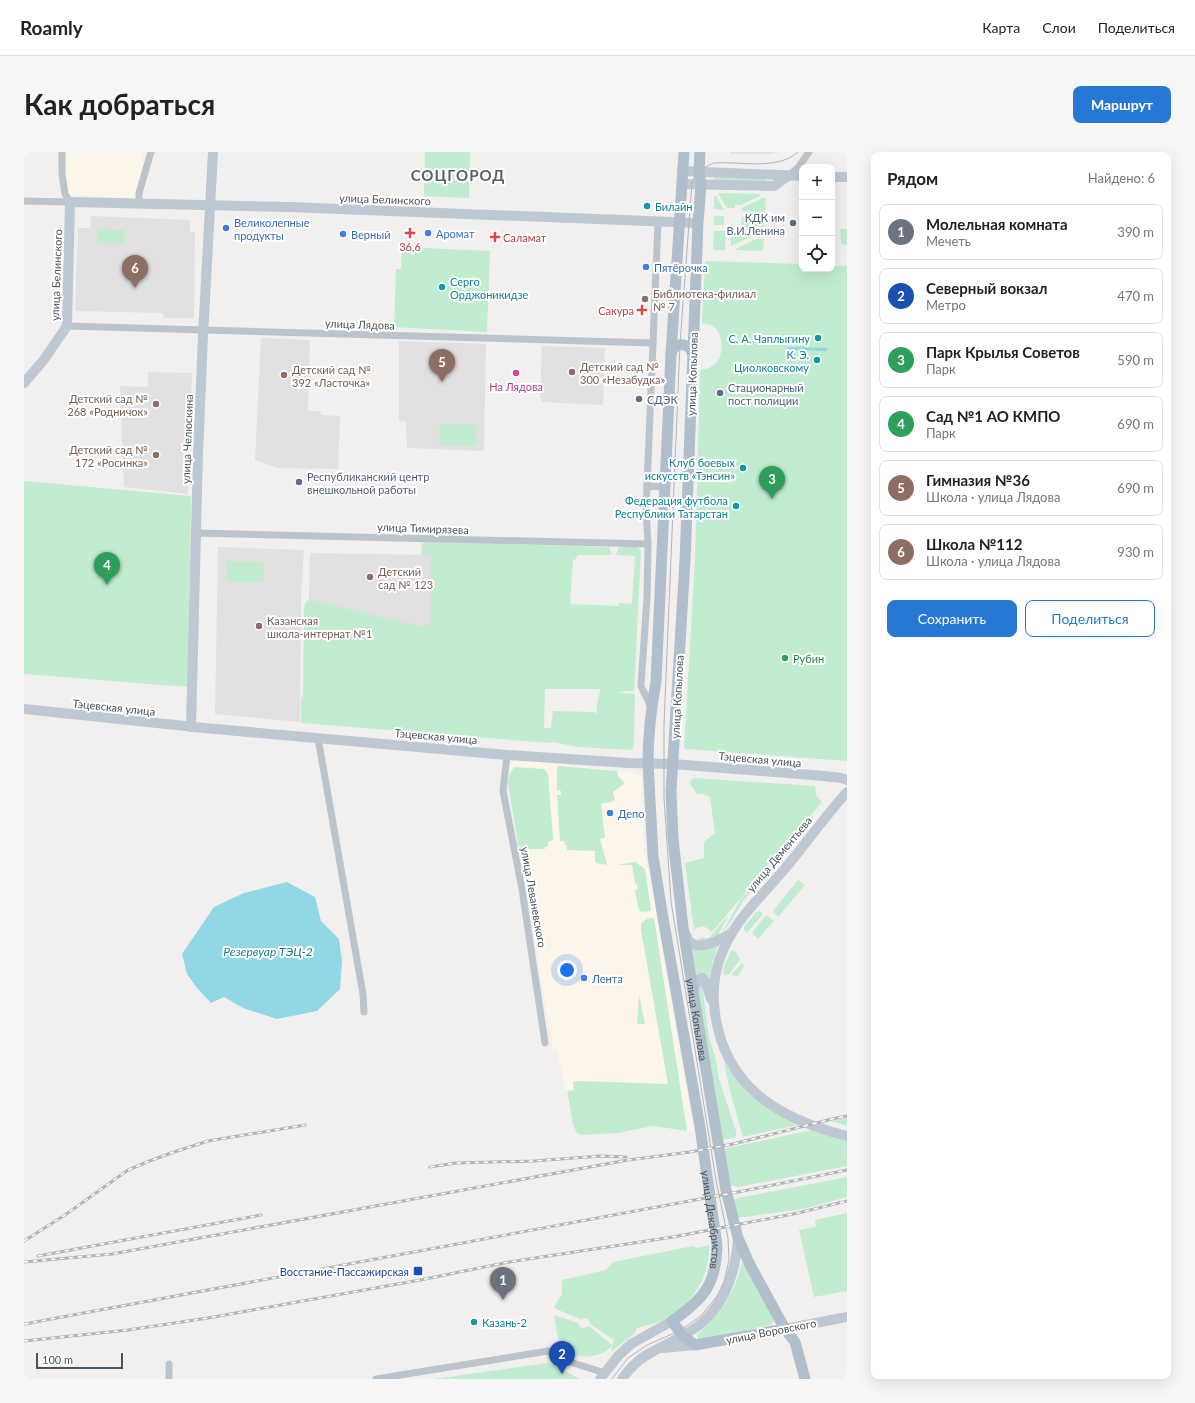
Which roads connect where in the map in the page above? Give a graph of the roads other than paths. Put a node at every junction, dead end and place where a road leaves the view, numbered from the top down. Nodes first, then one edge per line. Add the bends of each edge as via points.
1 (62, 152) edge
2 (151, 152) edge
3 (213, 152) edge
4 (684, 152) edge
5 (700, 152) edge
6 (809, 152) edge
7 (682, 171) junction
8 (699, 172) junction
9 (788, 176) junction
10 (799, 176) edge
11 (835, 177) edge
12 (847, 177) edge
13 (682, 184) junction
14 (701, 185) junction
15 (24, 201) edge
16 (70, 202) junction
17 (139, 204) junction
18 (211, 205) junction
19 (658, 222) junction
20 (678, 223) junction
21 (698, 224) junction
22 (67, 326) junction
23 (204, 330) junction
24 (653, 344) junction
25 (671, 354) junction
26 (693, 355) junction
27 (24, 383) edge
28 (647, 486) junction
29 (664, 487) junction
30 (196, 533) junction
31 (648, 544) junction
32 (652, 707) junction
33 (24, 709) edge
34 (191, 727) junction
35 (318, 738) junction
36 (507, 754) junction
37 (648, 763) junction
38 (673, 764) junction
39 (847, 780) edge
40 (847, 792) edge
41 (684, 931) junction
42 (732, 933) junction
43 (693, 992) junction
44 (715, 1009) junction
45 (364, 1012) dead end
46 (545, 1043) dead end
47 (700, 1127) joint
48 (847, 1136) edge
49 (738, 1238) junction
50 (847, 1317) edge
51 (672, 1321) junction
52 (785, 1329) junction
53 (682, 1335) junction
54 (695, 1345) junction
55 (659, 1349) junction
56 (169, 1364) dead end
57 (602, 1376) edge
58 (169, 1379) edge
59 (376, 1379) edge
60 (622, 1379) edge
61 (798, 1379) edge
62 (805, 1379) edge

1 - 16 street via 65,194
2 - 17 street via 139,193
3 - 18 main road, улица Челюскина
4 - 7 main road, улица Копылова
5 - 8 main road, улица Копылова
6 - 9 street via 798,168
7 - 8 main road
7 - 13 main road, улица Копылова
8 - 9 main road
8 - 14 main road, улица Копылова
9 - 10 main road
9 - 14 main road via 774,186
11 - 12 main road
13 - 14 main road
13 - 20 main road, улица Копылова
14 - 21 main road, улица Копылова
15 - 16 street, улица Белинского
16 - 17 main road, улица Белинского
16 - 22 main road, улица Белинского
17 - 18 main road, улица Белинского
18 - 19 main road, улица Белинского
18 - 23 main road, улица Челюскина
19 - 20 main road, улица Белинского
19 - 24 street
20 - 21 main road, улица Белинского
20 - 25 main road, улица Копылова
21 - 26 main road, улица Копылова
22 - 23 street, улица Лядова
22 - 27 main road, улица Белинского via 44,361
23 - 24 street, улица Лядова
23 - 30 main road, улица Челюскина
24 - 28 street
25 - 26 main road via 674,348 684,344 690,348
25 - 29 main road, улица Копылова
26 - 38 main road, улица Копылова
28 - 29 street
28 - 31 street
29 - 32 main road, улица Копылова via 656,682
30 - 31 street, улица Тимирязева
30 - 34 main road, улица Челюскина
31 - 32 street via 641,686
32 - 37 main road, улица Копылова
33 - 34 main road, Тэцевская улица
34 - 35 main road, Тэцевская улица
35 - 36 main road, Тэцевская улица
35 - 45 street via 364,994
36 - 37 main road, Тэцевская улица
36 - 46 street, улица Леваневского via 503,791 522,889
37 - 38 main road, Тэцевская улица
37 - 47 main road, улица Копылова via 654,856
38 - 39 main road, Тэцевская улица
38 - 41 main road, улица Копылова via 672,828
40 - 42 main road, улица Дементьева via 746,912
41 - 42 main road via 690,942 698,946 710,944
41 - 43 main road, улица Копылова
42 - 44 main road, улица Дементьева via 723,949 715,977
43 - 44 main road via 697,980 704,979
43 - 49 main road, улица Копылова via 726,1190
44 - 48 main road via 720,1039 725,1051 736,1072 750,1088 763,1100 792,1116
47 - 51 main road, улица Декабристов via 716,1232 717,1261 713,1279 700,1299
49 - 52 main road, улица Копылова
49 - 53 main road, улица Декабристов via 731,1279 723,1295 704,1322
50 - 52 main road, улица Воровского
51 - 53 main road
51 - 57 main road, улица Декабристов via 631,1344
52 - 54 main road, улица Воровского
52 - 61 main road
52 - 62 main road via 795,1342
53 - 54 main road
53 - 55 main road, улица Декабристов
54 - 55 main road, улица Воровского
55 - 60 main road, улица Декабристов via 634,1364
56 - 58 street
57 - 59 street via 548,1352

